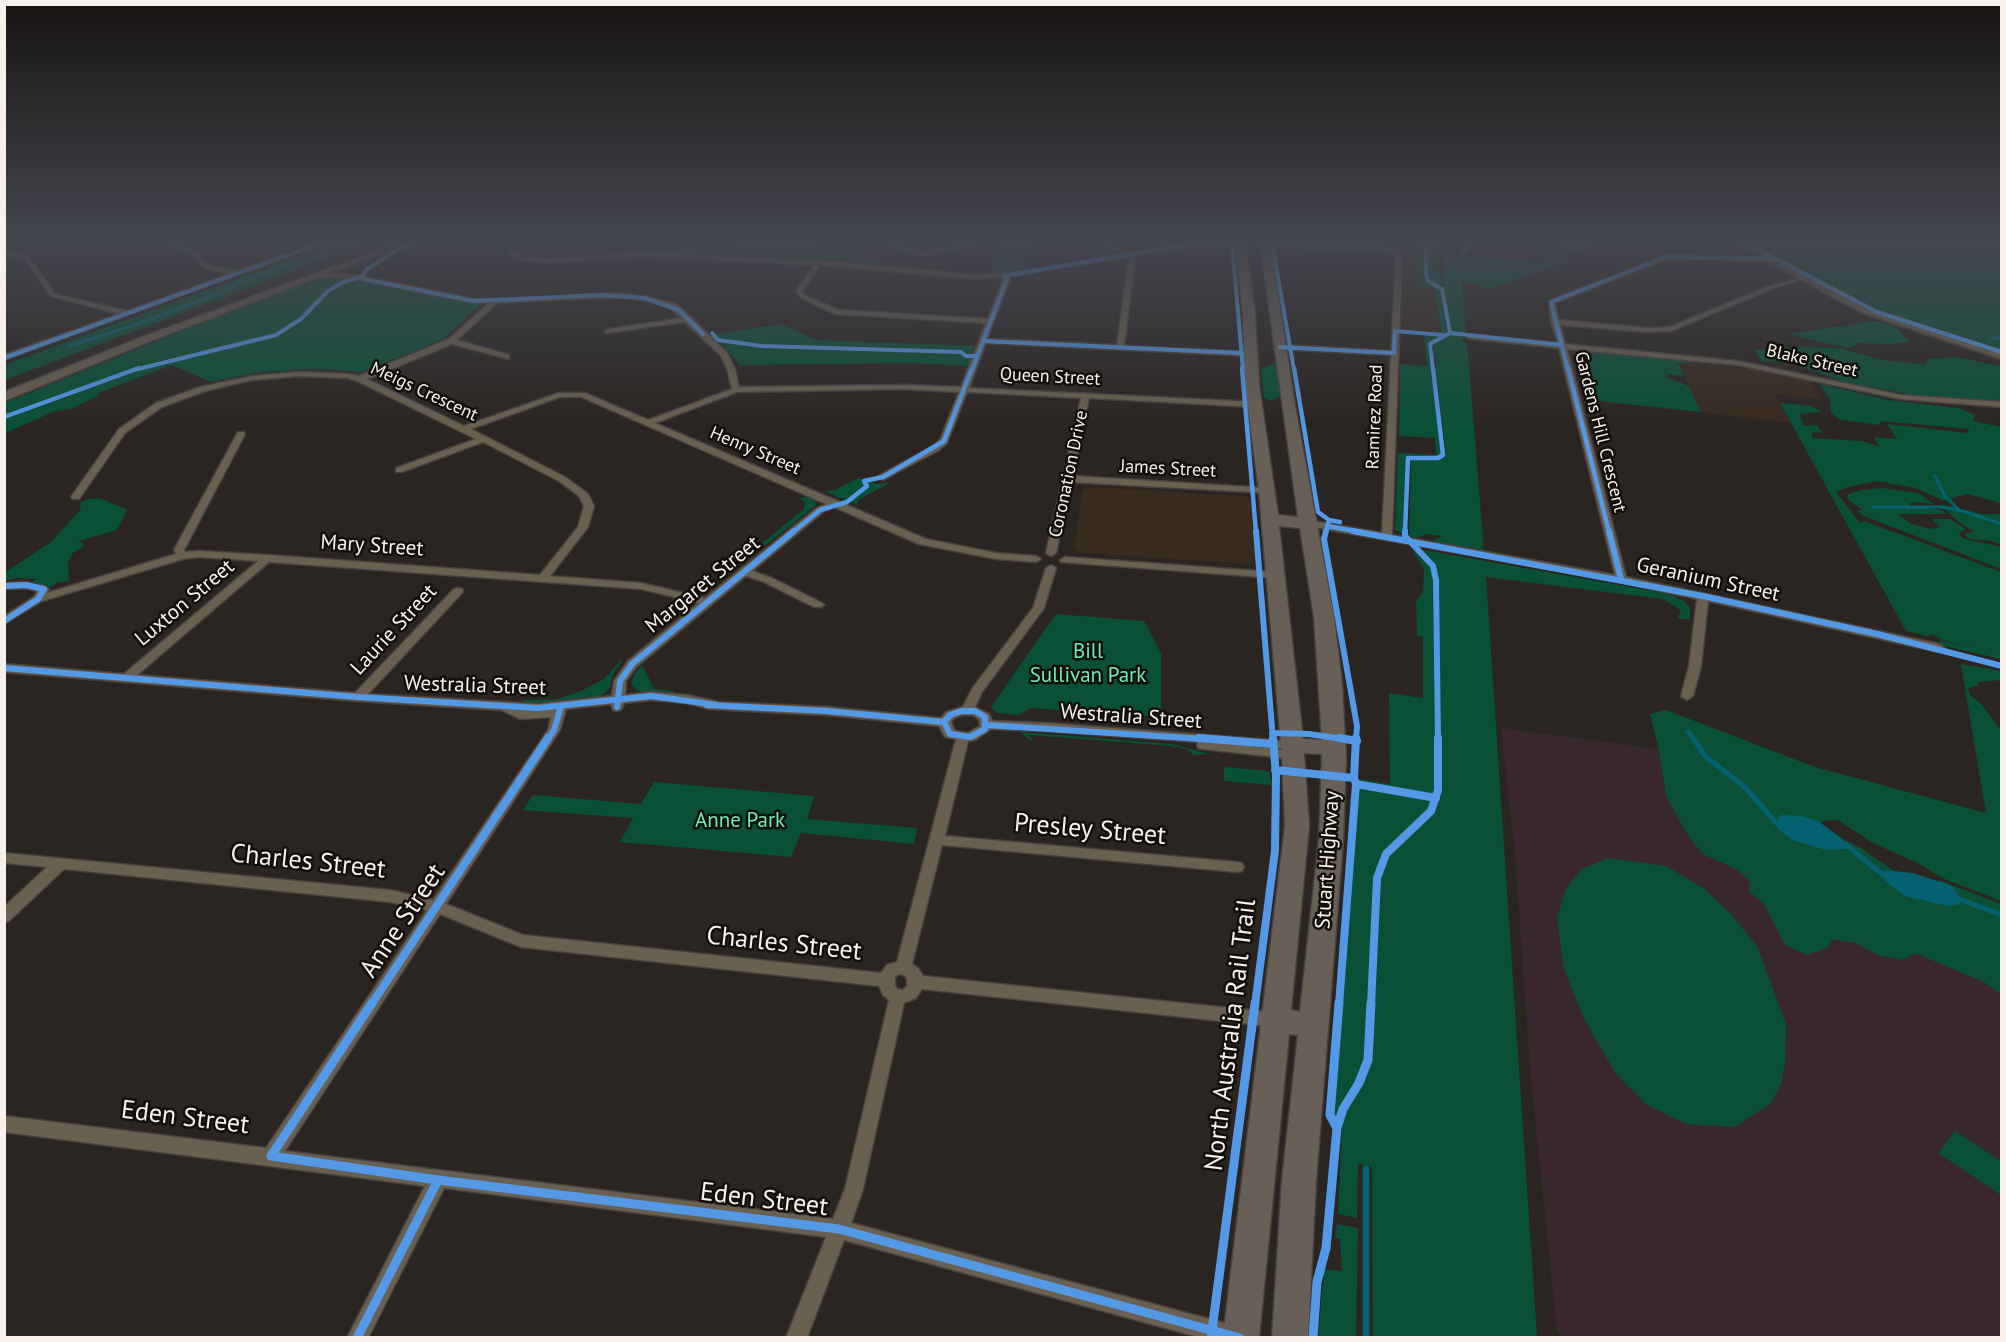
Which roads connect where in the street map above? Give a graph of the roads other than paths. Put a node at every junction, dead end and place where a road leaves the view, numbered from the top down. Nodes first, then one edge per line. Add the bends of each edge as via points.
1 (93, 305) edge
2 (150, 305) edge
3 (213, 305) edge
4 (213, 305) edge
5 (239, 305) edge
6 (491, 305) edge
7 (669, 305) edge
8 (821, 305) edge
9 (996, 305) edge
10 (1126, 305) edge
11 (1248, 305) edge
12 (1271, 305) edge
13 (1396, 305) edge
14 (1552, 305) edge
15 (1731, 305) edge
16 (1854, 305) edge
17 (198, 310) junction
18 (127, 313) junction
19 (1249, 313) junction
20 (1275, 315) junction
21 (688, 319) junction
22 (990, 321) junction
23 (1555, 322) junction
24 (609, 331) dead end
25 (1471, 337) dead end
26 (452, 341) junction
27 (983, 341) junction
28 (1562, 345) junction
29 (1280, 347) junction
30 (1120, 348) junction
31 (1394, 352) junction
32 (1250, 354) junction
33 (2001, 356) edge
34 (506, 357) dead end
35 (4, 358) edge
36 (360, 379) junction
37 (4, 385) edge
38 (966, 389) junction
39 (736, 390) junction
40 (1086, 395) junction
41 (4, 397) edge
42 (1271, 405) junction
43 (2001, 405) edge
44 (648, 423) junction
45 (464, 429) junction
46 (241, 434) dead end
47 (483, 439) junction
48 (399, 470) dead end
49 (883, 477) dead end
50 (1068, 479) junction
51 (1267, 492) junction
52 (76, 497) dead end
53 (833, 504) junction
54 (1269, 520) junction
55 (1307, 523) junction
56 (1387, 538) junction
57 (1051, 553) junction
58 (182, 556) junction
59 (268, 558) junction
60 (1036, 559) junction
61 (1065, 560) junction
62 (1050, 568) junction
63 (745, 572) junction
64 (1274, 575) junction
65 (544, 577) junction
66 (1621, 579) junction
67 (4, 587) edge
68 (458, 591) dead end
69 (44, 593) junction
70 (1703, 596) junction
71 (707, 602) junction
72 (818, 605) dead end
73 (4, 621) edge
74 (1939, 648) dead end
75 (4, 668) edge
76 (127, 678) junction
77 (1687, 696) dead end
78 (358, 697) junction
79 (617, 703) junction
80 (560, 709) junction
81 (968, 710) junction
82 (944, 722) junction
83 (987, 725) junction
84 (963, 737) junction
85 (1293, 750) junction
86 (1334, 753) junction
87 (938, 840) junction
88 (4, 858) edge
89 (61, 863) junction
90 (1238, 867) dead end
91 (436, 906) junction
92 (4, 917) edge
93 (903, 969) junction
94 (885, 980) junction
95 (918, 982) junction
96 (898, 995) junction
97 (1278, 1020) junction
98 (1315, 1026) junction
99 (4, 1124) edge
100 (271, 1156) junction
101 (438, 1180) junction
102 (839, 1229) junction
103 (357, 1338) edge
104 (796, 1338) edge
105 (1240, 1338) edge
106 (1290, 1338) edge

1 - 18 street
2 - 18 street
3 - 17 main road
4 - 17 main road
5 - 41 main road
6 - 26 street
7 - 21 street
8 - 22 street via 838,312
9 - 22 street
10 - 30 street
11 - 19 highway, Stuart Highway
12 - 20 highway, Stuart Highway
13 - 31 street, Ramirez Road
14 - 23 street, Gardens Hill Crescent
15 - 23 street via 1671,330
16 - 33 street
17 - 37 main road
18 - 35 street
19 - 20 highway
19 - 32 highway, Stuart Highway
20 - 29 highway, Stuart Highway
21 - 24 street
21 - 39 street via 727,360
22 - 27 street
23 - 28 street, Gardens Hill Crescent
25 - 28 street, Blake Street
26 - 34 street
26 - 36 street
27 - 30 street
27 - 38 street
28 - 43 street, Blake Street via 1738,363 1902,397
28 - 66 street, Gardens Hill Crescent
29 - 31 street
29 - 42 highway, Stuart Highway
30 - 32 street
31 - 56 street, Ramirez Road
32 - 42 highway, Stuart Highway
36 - 45 street, Meigs Crescent
36 - 52 street, Meigs Crescent via 326,374 267,376 220,384 169,401 147,411 122,430
38 - 39 street, Queen Street
38 - 40 street, Queen Street
38 - 49 street via 944,441
39 - 44 street, Queen Street
40 - 42 street, Queen Street
40 - 50 street, Coronation Drive
42 - 51 highway, Stuart Highway
42 - 55 highway, Stuart Highway
44 - 45 street, Henry Street via 571,393
44 - 53 street, Henry Street
45 - 47 street, Meigs Crescent
46 - 58 street via 179,550
47 - 48 street
47 - 65 street, Meigs Crescent via 562,479 588,502 589,510 580,532
50 - 51 street, James Street
50 - 57 street, Coronation Drive
51 - 54 highway, Stuart Highway
53 - 60 street, Henry Street via 923,542
53 - 63 street, Margaret Street via 820,510
54 - 55 highway
54 - 64 highway, Stuart Highway
55 - 56 street, Geranium Street
55 - 86 highway, Stuart Highway via 1324,617
56 - 66 street, Geranium Street
57 - 60 street
57 - 61 street
58 - 59 street, Mary Street
58 - 69 street, Mary Street
59 - 65 street, Mary Street
59 - 76 street, Luxton Street
60 - 62 street via 1041,566
61 - 62 street
61 - 64 street
62 - 81 street, Coronation Drive via 1038,608 976,692
63 - 71 street, Margaret Street
63 - 72 street
64 - 85 highway, Stuart Highway
65 - 71 street, Mary Street via 641,586
66 - 70 street, Geranium Street
67 - 69 street
68 - 78 street, Laurie Street
69 - 73 street
70 - 74 street, Geranium Street
70 - 77 street via 1695,666
71 - 79 street, Margaret Street via 625,671
75 - 76 street, Westralia Street
76 - 78 street, Westralia Street
78 - 80 street, Westralia Street via 497,706 520,715
79 - 80 street, Westralia Street
79 - 82 street, Westralia Street via 717,705
80 - 91 street, Anne Street via 554,730
81 - 82 street via 955,712
81 - 83 street via 985,717
82 - 84 street via 950,734
83 - 84 street via 976,736
83 - 85 street, Westralia Street via 1167,736 1220,748
84 - 87 street
85 - 86 highway, Westralia Street
85 - 97 highway, Stuart Highway via 1297,826
86 - 98 highway, Stuart Highway via 1331,840
87 - 90 street, Presley Street
87 - 93 street
88 - 89 street, Charles Street
89 - 91 street, Charles Street via 390,896
89 - 92 street
91 - 94 street, Charles Street via 520,941
91 - 100 street, Anne Street
93 - 94 street via 889,973
93 - 95 street via 912,971
94 - 96 street via 889,991
95 - 96 street via 911,992
95 - 97 street
96 - 102 street via 854,1189
97 - 98 highway
97 - 105 highway, Stuart Highway
98 - 106 highway, Stuart Highway via 1299,1181
99 - 100 street, Eden Street
100 - 101 street, Eden Street
101 - 102 street, Eden Street
101 - 103 street
102 - 104 street
102 - 105 street, Eden Street

